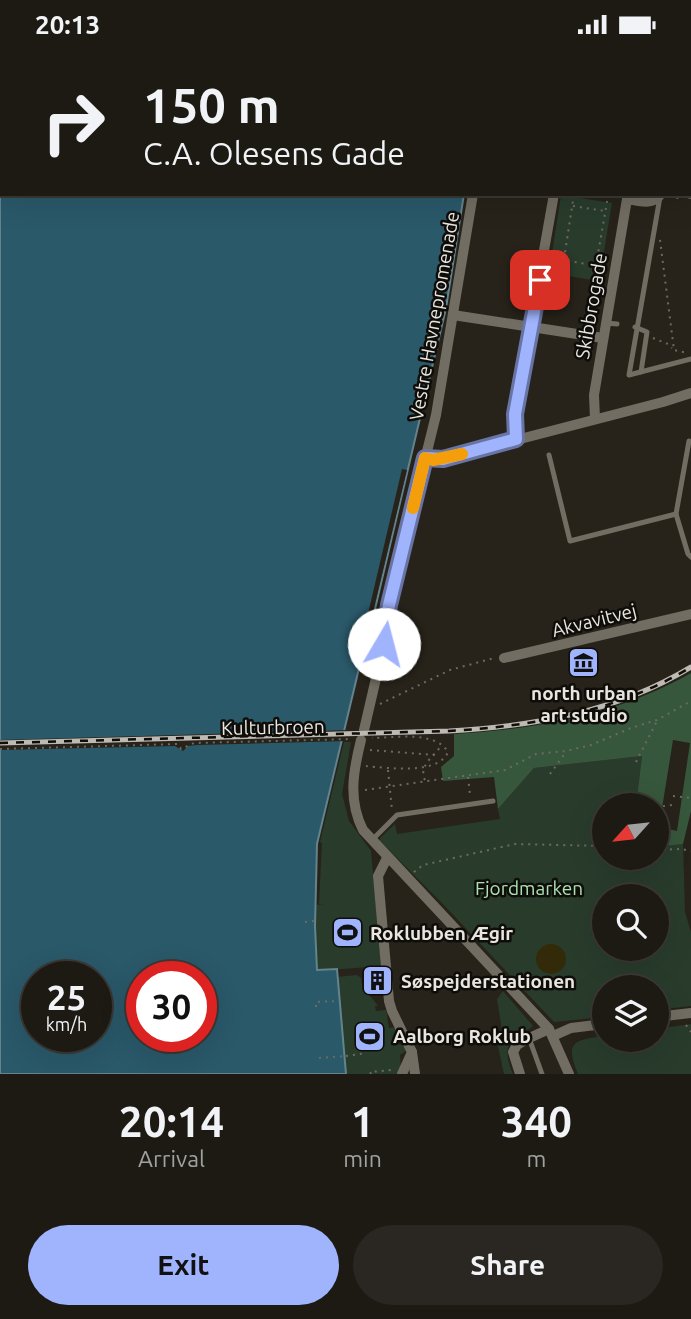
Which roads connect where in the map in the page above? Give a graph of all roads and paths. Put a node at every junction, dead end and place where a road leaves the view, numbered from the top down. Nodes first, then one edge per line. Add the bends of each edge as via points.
1 (473, 196) edge
2 (554, 196) edge
3 (574, 196) edge
4 (608, 196) joint
5 (661, 196) edge
6 (663, 196) edge
7 (627, 199) junction
8 (572, 205) junction
9 (606, 211) junction
10 (660, 238) dead end
11 (544, 257) junction
12 (564, 260) junction
13 (596, 266) junction
14 (615, 269) junction
15 (453, 316) junction
16 (532, 327) junction
17 (636, 327) junction
18 (647, 332) junction
19 (603, 338) junction
20 (674, 350) junction
21 (691, 357) edge
22 (641, 372) junction
23 (691, 393) edge
24 (691, 401) edge
25 (663, 402) junction
26 (595, 419) junction
27 (516, 439) junction
28 (688, 441) dead end
29 (549, 455) dead end
30 (425, 458) junction
31 (676, 514) junction
32 (691, 557) edge
33 (691, 614) edge
34 (504, 659) joint
35 (691, 701) edge
36 (369, 708) junction
37 (657, 720) junction
38 (363, 739) junction
39 (441, 745) junction
40 (0, 749) edge
41 (566, 751) junction
42 (435, 755) junction
43 (636, 762) dead end
44 (355, 765) junction
45 (424, 766) junction
46 (388, 768) junction
47 (550, 774) dead end
48 (468, 776) junction
49 (425, 781) junction
50 (389, 786) junction
51 (353, 792) junction
52 (673, 796) dead end
53 (691, 799) edge
54 (493, 801) dead end
55 (471, 804) junction
56 (669, 805) edge
57 (672, 805) dead end
58 (397, 815) junction
59 (372, 840) junction
60 (592, 846) edge
61 (669, 850) edge
62 (691, 851) edge
63 (387, 857) junction
64 (407, 877) junction
65 (315, 921) dead end
66 (305, 922) dead end
67 (339, 1001) dead end
68 (316, 1007) dead end
69 (691, 1013) edge
70 (669, 1016) edge
71 (592, 1025) edge
72 (551, 1032) junction
73 (528, 1038) junction
74 (412, 1052) junction
75 (366, 1053) dead end
76 (319, 1058) dead end
77 (404, 1071) edge
78 (370, 1074) edge
79 (415, 1074) edge
80 (520, 1074) edge
81 (542, 1074) edge
82 (569, 1074) edge

1 - 15 street, Vestre Havnepromenade
2 - 11 street
3 - 8 path
4 - 7 path
4 - 9 path
5 - 7 street via 650,202
6 - 17 lane
7 - 14 street, Skibbrogade
8 - 9 path
8 - 12 path
9 - 13 path
10 - 20 path
11 - 12 path
11 - 16 street
12 - 13 path
13 - 14 path
14 - 19 street, Skibbrogade via 612,323
15 - 16 street
15 - 30 street, Vestre Havnepromenade
16 - 19 street
16 - 27 street via 515,414
17 - 18 lane
17 - 22 lane via 629,375
18 - 20 path
18 - 22 lane
19 - 26 street, Skibbrogade via 593,395
20 - 21 path
21 - 22 lane
23 - 25 street
24 - 25 street
25 - 26 street
26 - 27 street
27 - 30 street via 443,459
28 - 31 lane
29 - 31 lane via 570,541
30 - 36 street, Vestre Havnepromenade
31 - 32 lane
33 - 34 street, Akvavitvej
34 - 36 path via 450,670
35 - 37 path
36 - 38 street, Vestre Havnepromenade
37 - 41 path
37 - 43 path
38 - 39 path, Kulturbroen via 424,737
38 - 40 path, Kulturbroen via 194,743 181,749 178,744
38 - 42 path
38 - 44 street, Vestre Havnepromenade
39 - 42 path
39 - 45 path via 448,752 444,759
41 - 47 path
41 - 48 path via 536,754 505,770
42 - 45 path
44 - 46 path
44 - 51 street, Vestre Havnepromenade
45 - 46 path
45 - 49 path
46 - 50 path
48 - 49 path
48 - 55 path
49 - 50 path
50 - 51 path
50 - 58 path via 392,812
51 - 59 street, Vestre Havnepromenade via 357,818
52 - 53 path
54 - 55 lane
55 - 58 lane
56 - 57 path
58 - 59 lane
59 - 63 street, Vestre Havnepromenade
60 - 64 path via 515,844 423,865
61 - 62 path
63 - 64 street, Vestre Havnepromenade
63 - 74 street via 378,876 389,1001
64 - 72 street, Vestre Havnepromenade
65 - 66 path
67 - 68 path via 316,1002
69 - 70 street
71 - 72 street
72 - 73 street
72 - 82 street
73 - 80 street via 513,1052
73 - 81 lane
74 - 77 street
74 - 79 street
75 - 76 path
77 - 78 path

